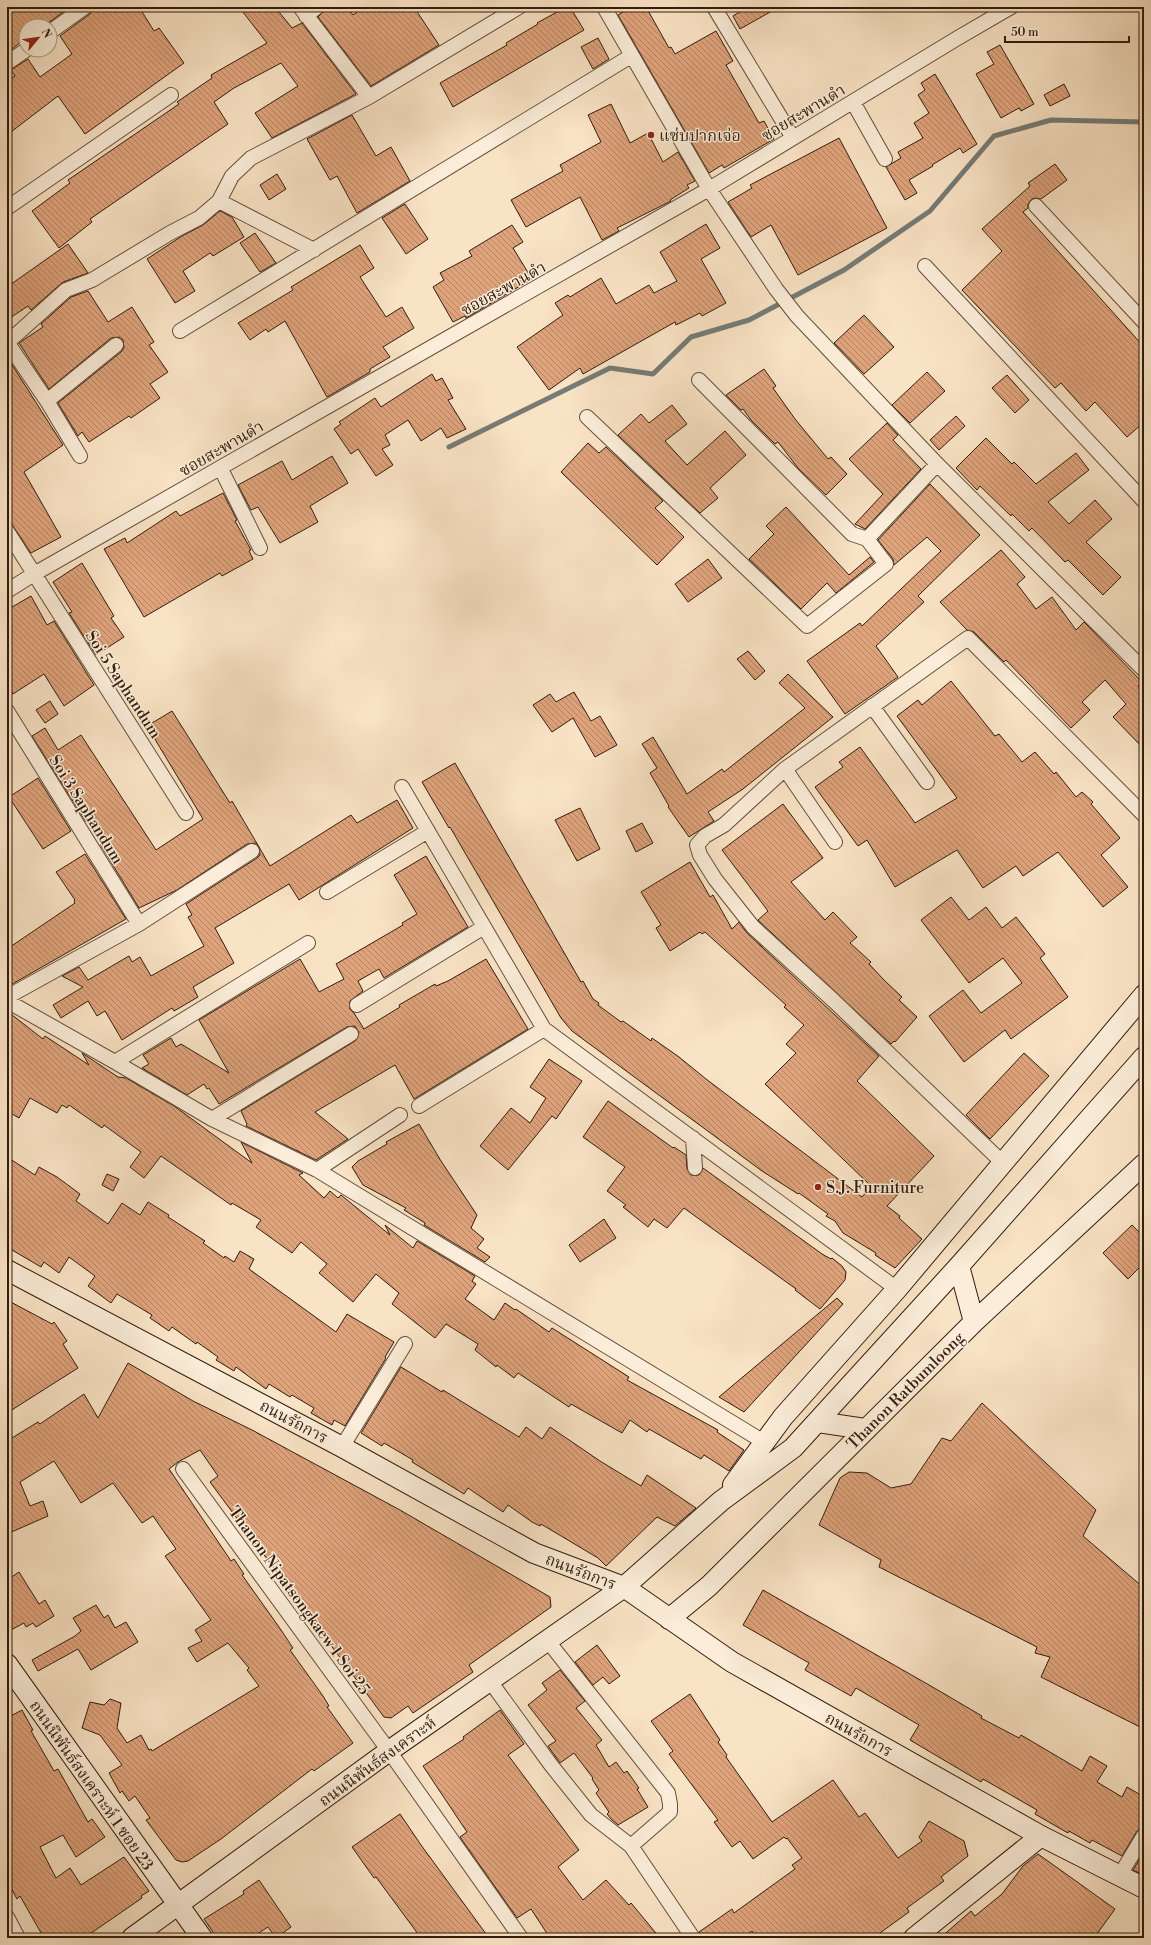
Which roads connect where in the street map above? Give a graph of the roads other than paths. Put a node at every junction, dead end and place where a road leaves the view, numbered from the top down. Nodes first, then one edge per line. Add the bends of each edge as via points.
1 (85, 7) edge
2 (519, 7) edge
3 (604, 7) edge
4 (714, 7) edge
5 (1011, 7) edge
6 (308, 10) edge
7 (58, 26) edge
8 (18, 55) edge
9 (632, 56) junction
10 (7, 63) edge
11 (171, 95) dead end
12 (369, 97) junction
13 (852, 102) junction
14 (793, 138) junction
15 (885, 159) dead end
16 (709, 189) junction
17 (219, 201) junction
18 (1036, 206) dead end
19 (7, 208) edge
20 (314, 250) junction
21 (925, 266) dead end
22 (1144, 322) edge
23 (180, 331) dead end
24 (7, 342) edge
25 (116, 345) dead end
26 (699, 380) dead end
27 (47, 401) junction
28 (586, 417) dead end
29 (80, 456) dead end
30 (936, 464) junction
31 (221, 469) junction
32 (1144, 501) edge
33 (7, 531) edge
34 (867, 539) junction
35 (260, 548) dead end
36 (34, 574) junction
37 (7, 591) edge
38 (1144, 670) edge
39 (872, 706) junction
40 (7, 711) edge
41 (785, 768) junction
42 (927, 782) dead end
43 (402, 787) dead end
44 (186, 813) dead end
45 (1144, 815) edge
46 (428, 831) junction
47 (835, 842) dead end
48 (252, 851) dead end
49 (328, 892) dead end
50 (139, 924) junction
51 (484, 927) junction
52 (308, 943) dead end
53 (1144, 995) edge
54 (7, 997) edge
55 (7, 1001) edge
56 (357, 1005) dead end
57 (544, 1029) junction
58 (351, 1034) dead end
59 (1144, 1057) edge
60 (115, 1062) junction
61 (419, 1106) dead end
62 (400, 1115) dead end
63 (212, 1119) junction
64 (693, 1138) junction
65 (1004, 1164) junction
66 (1144, 1164) edge
67 (695, 1168) dead end
68 (317, 1170) junction
69 (959, 1266) junction
70 (7, 1270) edge
71 (897, 1289) junction
72 (974, 1322) junction
73 (405, 1344) dead end
74 (818, 1422) junction
75 (865, 1429) junction
76 (764, 1442) junction
77 (342, 1447) junction
78 (183, 1469) dead end
79 (721, 1501) junction
80 (624, 1587) junction
81 (669, 1619) junction
82 (547, 1640) junction
83 (7, 1664) edge
84 (490, 1681) junction
85 (389, 1751) junction
86 (1144, 1835) edge
87 (1041, 1836) junction
88 (631, 1846) junction
89 (1120, 1875) junction
90 (1144, 1888) edge
91 (178, 1906) junction
92 (7, 1917) edge
93 (18, 1938) edge
94 (132, 1938) edge
95 (202, 1938) edge
96 (521, 1938) edge
97 (693, 1938) edge
98 (914, 1938) edge

1 - 7 street
2 - 12 street
3 - 9 street
4 - 14 street
5 - 13 street, ซอยสะพานดำ
6 - 12 street
8 - 10 street
9 - 16 street
9 - 20 street
11 - 19 street
12 - 17 street via 251,158 232,176
13 - 14 street, ซอยสะพานดำ
13 - 15 street
14 - 16 street, ซอยสะพานดำ
16 - 30 street via 797,316
16 - 31 street, ซอยสะพานดำ
17 - 20 street
17 - 24 street via 199,218 92,280 66,290
18 - 22 street
20 - 23 street
21 - 32 street
24 - 27 street
25 - 27 street
26 - 34 street via 852,534
27 - 29 street
28 - 34 street via 807,626 886,564
30 - 34 street
30 - 38 street
31 - 35 street
31 - 36 street, ซอยสะพานดำ
33 - 36 street, Soi 5 Saphandum
36 - 37 street, ซอยสะพานดำ
36 - 44 street, Soi 5 Saphandum
39 - 41 street
39 - 42 street
39 - 45 street via 968,638
40 - 50 street, Soi 3 Saphandum
41 - 47 street
41 - 65 street via 724,824 700,841 697,845 700,855 715,879 753,927
43 - 46 street
46 - 49 street
46 - 51 street
48 - 50 street
50 - 54 street
51 - 56 street
51 - 57 street
52 - 60 street
53 - 65 street
55 - 60 street
57 - 61 street
57 - 64 street
58 - 63 street
59 - 69 street
60 - 63 street
62 - 68 street
63 - 68 street
64 - 67 street
64 - 71 street
65 - 71 street
66 - 72 street, Thanon Ratbumloong
68 - 76 street
69 - 72 street
69 - 74 street
70 - 77 street, ถนนรัถการ
71 - 76 street
72 - 75 street, Thanon Ratbumloong
73 - 77 street
74 - 75 street
74 - 79 street via 793,1448
75 - 81 street, Thanon Ratbumloong via 709,1586
76 - 79 street
77 - 80 street, ถนนรัถการ via 534,1553
78 - 85 street, Thanon Nipatsongkaew 1 Soi 25
79 - 80 street, ถนนนิพันธ์สงเคราะห์
80 - 81 street, ถนนรัถการ
80 - 82 street, ถนนนิพันธ์สงเคราะห์
81 - 87 street, ถนนรัถการ via 732,1662
82 - 84 street, ถนนนิพันธ์สงเคราะห์
82 - 88 street via 668,1793 670,1812
83 - 91 street, ถนนนิพันธ์สงเคราะห์ 1 ซอย 23
84 - 85 street, ถนนนิพันธ์สงเคราะห์
84 - 88 street via 591,1815
85 - 91 street, ถนนนิพันธ์สงเคราะห์
85 - 96 street, Thanon Nipatsongkaew 1 Soi 25
86 - 89 street
87 - 89 street, ถนนรัถการ
87 - 98 street
88 - 97 street
89 - 90 street, ถนนรัถการ
91 - 94 street, ถนนนิพันธ์สงเคราะห์
91 - 95 street, ถนนนิพันธ์สงเคราะห์ 1 ซอย 23
92 - 93 street

